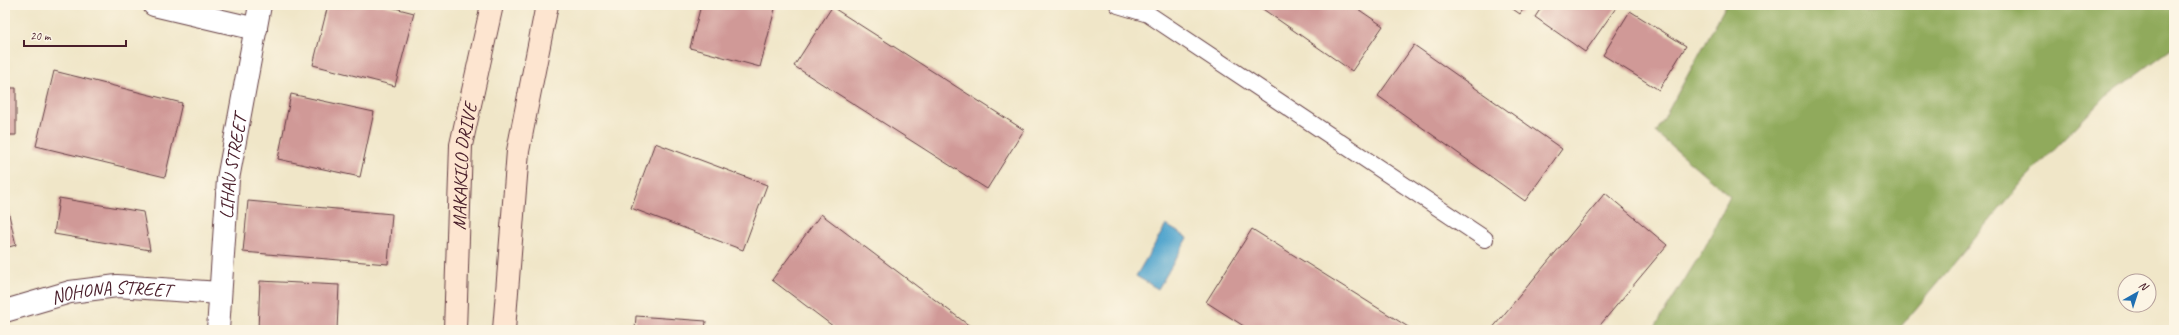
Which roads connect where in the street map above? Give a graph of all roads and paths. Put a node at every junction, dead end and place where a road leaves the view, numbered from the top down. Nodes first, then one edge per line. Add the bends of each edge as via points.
1 (154, 5) edge
2 (260, 5) edge
3 (492, 5) edge
4 (547, 5) edge
5 (1118, 5) edge
6 (256, 29) junction
7 (1485, 240) dead end
8 (220, 293) junction
9 (5, 311) edge
10 (218, 330) edge
11 (455, 330) edge
12 (504, 330) edge

1 - 6 street
2 - 6 street, LIHAU STREET
3 - 11 main road, MAKAKILO DRIVE via 461,145
4 - 12 main road via 518,151
5 - 7 lane via 1148,14
6 - 8 street, LIHAU STREET via 228,179
8 - 9 street, NOHONA STREET via 117,286 70,292
8 - 10 street, LIHAU STREET

